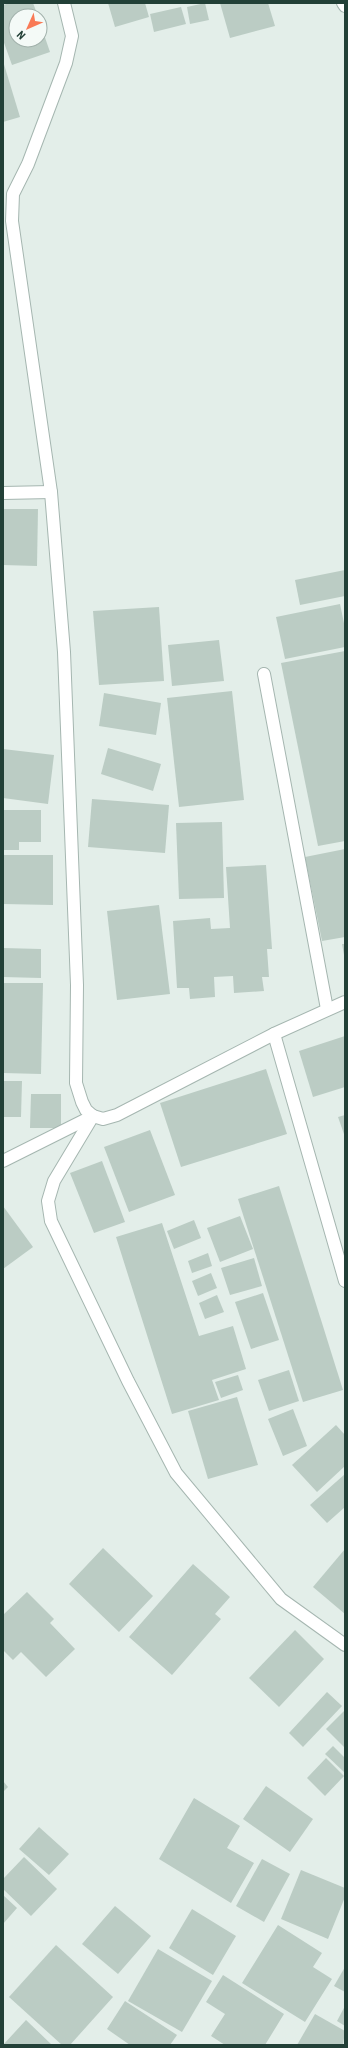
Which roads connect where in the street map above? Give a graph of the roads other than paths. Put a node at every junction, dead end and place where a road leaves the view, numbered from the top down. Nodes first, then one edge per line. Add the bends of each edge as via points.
1 (64, 3) edge
2 (344, 3) edge
3 (345, 6) edge
4 (51, 492) junction
5 (3, 493) edge
6 (264, 674) dead end
7 (345, 1002) edge
8 (327, 1009) junction
9 (274, 1034) junction
10 (93, 1116) junction
11 (3, 1161) edge
12 (345, 1281) edge
13 (345, 1645) edge

1 - 4 street via 72,36 66,63 28,164 13,194 12,221
2 - 3 street
4 - 5 street
4 - 10 street via 64,652 77,985 76,1083 86,1110
6 - 8 street
7 - 8 street
8 - 9 street
9 - 10 street via 117,1115 103,1119
9 - 12 street
10 - 11 street
10 - 13 street via 54,1182 48,1201 54,1228 128,1382 176,1473 281,1599

